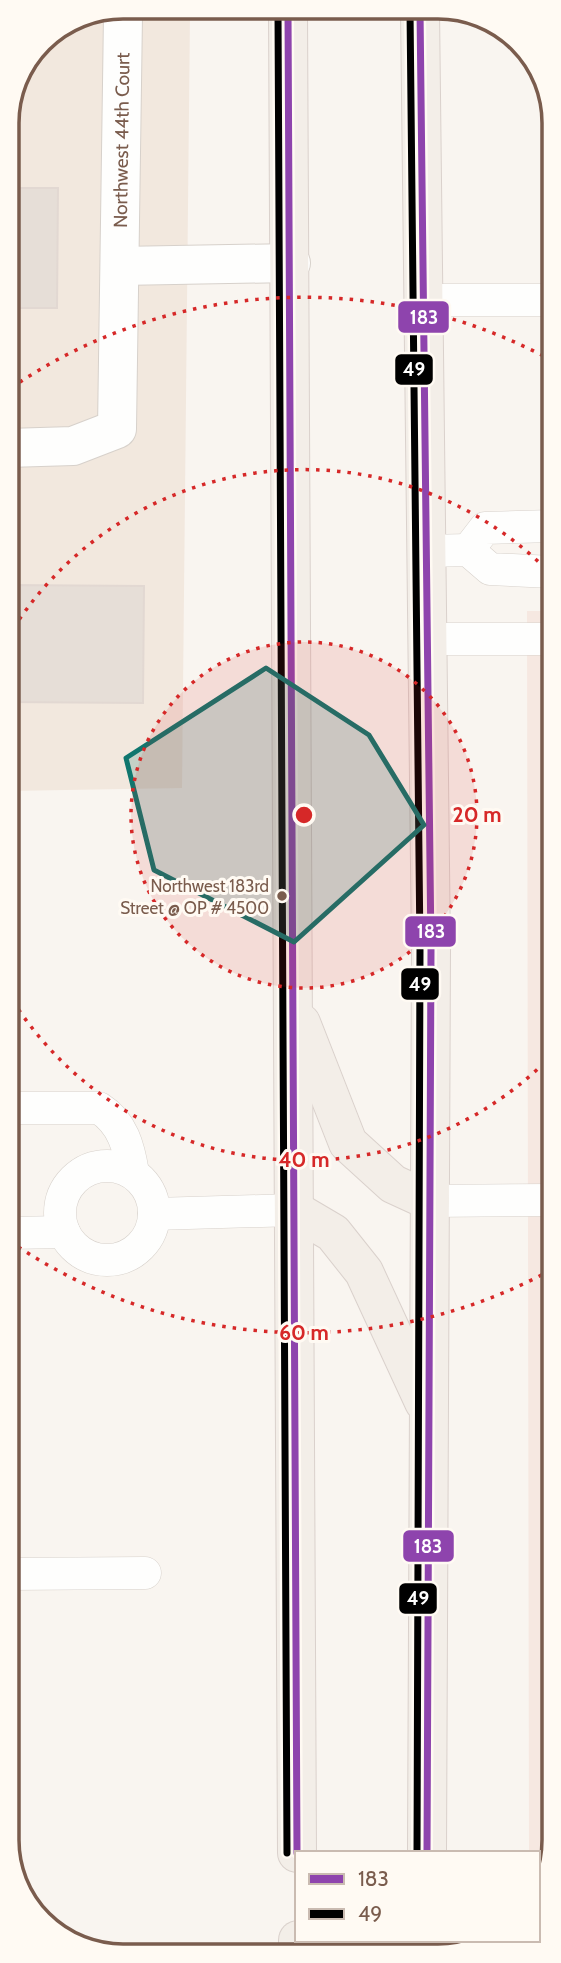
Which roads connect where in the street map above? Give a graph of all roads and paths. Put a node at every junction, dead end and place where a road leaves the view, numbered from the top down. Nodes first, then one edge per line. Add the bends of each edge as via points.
1 (122, 19) edge
2 (288, 19) edge
3 (420, 19) edge
4 (291, 263) junction
5 (120, 266) junction
6 (423, 300) junction
7 (542, 300) edge
8 (19, 448) edge
9 (542, 526) edge
10 (468, 550) junction
11 (426, 551) junction
12 (542, 572) edge
13 (427, 639) junction
14 (542, 639) edge
15 (293, 1002) junction
16 (19, 1108) edge
17 (132, 1174) junction
18 (542, 1200) edge
19 (430, 1201) junction
20 (294, 1210) junction
21 (154, 1214) junction
22 (64, 1232) junction
23 (19, 1233) edge
24 (429, 1413) junction
25 (145, 1573) dead end
26 (19, 1574) edge
27 (297, 1851) edge
28 (427, 1851) edge

1 - 5 street, Northwest 44th Court
2 - 4 main road
3 - 6 main road
4 - 5 street
4 - 15 main road
5 - 8 street, Northwest 44th Court via 117,429 73,446
6 - 7 lane
6 - 11 main road
9 - 10 lane via 485,528
10 - 11 lane
10 - 12 lane via 489,569
11 - 13 main road
13 - 14 lane
13 - 19 main road
15 - 19 main road via 348,1143 393,1184
15 - 20 main road
16 - 17 lane via 99,1108 112,1116 129,1146
17 - 21 lane via 152,1198
17 - 22 lane via 102,1166 74,1179 61,1207
18 - 19 lane
19 - 24 main road
20 - 21 lane
20 - 24 main road via 333,1233 363,1272
20 - 27 main road
21 - 22 lane via 144,1242 119,1259 89,1257 76,1249
22 - 23 lane
24 - 28 main road
25 - 26 lane

